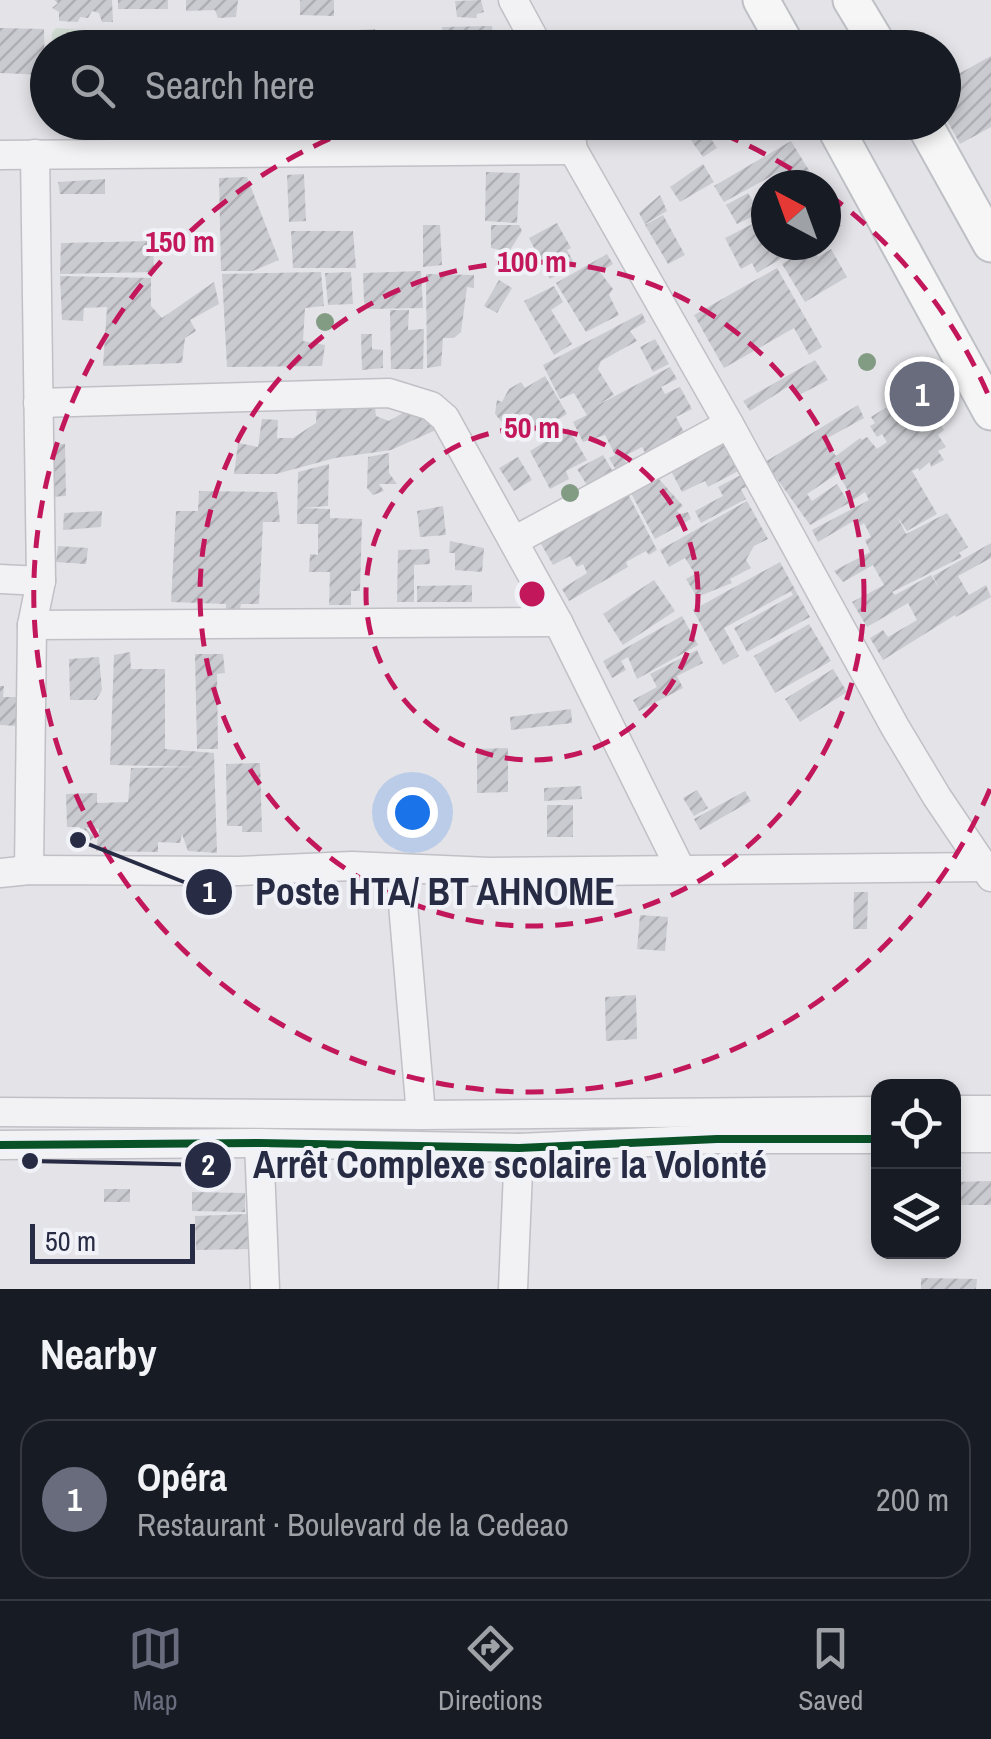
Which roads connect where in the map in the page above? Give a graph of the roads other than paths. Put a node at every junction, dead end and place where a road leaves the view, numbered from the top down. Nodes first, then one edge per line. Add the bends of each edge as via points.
1 (513, 0) edge
2 (761, 0) edge
3 (851, 0) edge
4 (529, 30) edge
5 (778, 30) edge
6 (869, 30) edge
7 (452, 140) edge
8 (573, 140) edge
9 (842, 140) edge
10 (933, 140) edge
11 (0, 154) edge
12 (34, 154) junction
13 (991, 244) edge
14 (38, 404) junction
15 (991, 412) edge
16 (728, 424) junction
17 (514, 542) junction
18 (0, 580) edge
19 (40, 580) junction
20 (558, 622) junction
21 (32, 625) junction
22 (400, 869) junction
23 (28, 870) junction
24 (680, 870) junction
25 (988, 872) edge
26 (0, 873) edge
27 (961, 1110) edge
28 (991, 1110) edge
29 (871, 1111) edge
30 (0, 1112) edge
31 (421, 1115) junction
32 (871, 1138) edge
33 (961, 1138) edge
34 (991, 1138) edge
35 (259, 1144) junction
36 (0, 1146) edge
37 (520, 1148) junction
38 (265, 1289) edge
39 (513, 1289) edge

1 - 4 street
2 - 5 main road
3 - 6 main road
7 - 12 street
8 - 16 street
9 - 15 main road
10 - 13 main road
11 - 12 street
12 - 14 street
14 - 17 street via 402,395 445,418
14 - 19 street
16 - 17 street
16 - 25 street via 895,728
17 - 20 street
18 - 19 street
19 - 21 street
20 - 21 street
20 - 24 street
21 - 23 street
22 - 23 street
22 - 24 street
22 - 31 street
23 - 26 street
24 - 25 street
27 - 28 street
29 - 31 street
30 - 31 street
32 - 37 street
33 - 34 street
35 - 36 street
35 - 37 street
35 - 38 street
37 - 39 street

